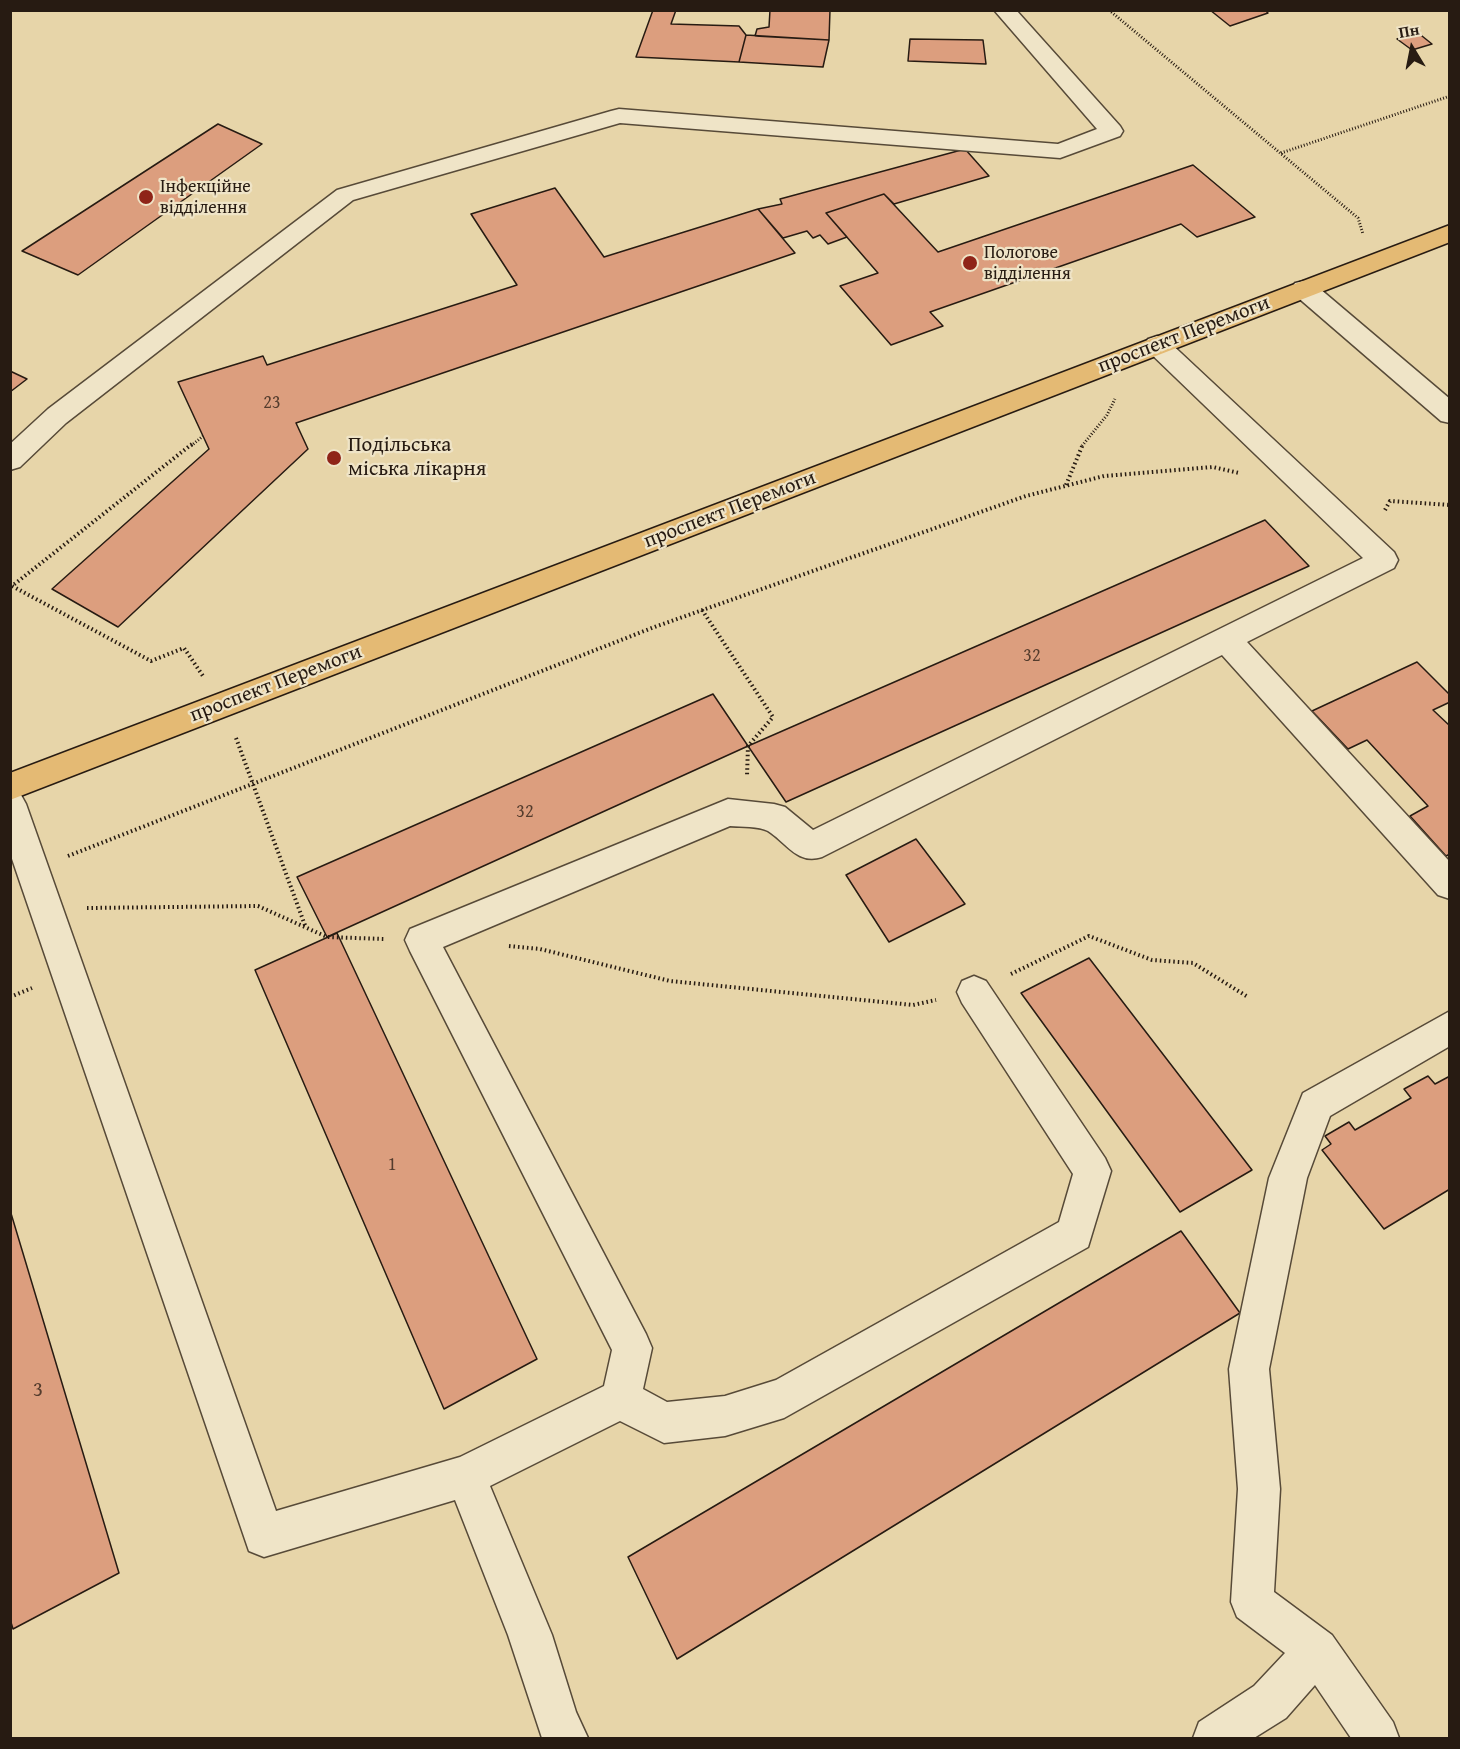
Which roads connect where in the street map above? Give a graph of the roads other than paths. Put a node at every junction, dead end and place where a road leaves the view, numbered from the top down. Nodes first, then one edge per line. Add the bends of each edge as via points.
1 (1004, 10) edge
2 (1449, 233) edge
3 (1304, 289) junction
4 (1157, 345) junction
5 (1449, 414) edge
6 (10, 460) edge
7 (1226, 639) junction
8 (10, 787) edge
9 (10, 804) edge
10 (1449, 885) edge
11 (974, 992) road end
12 (1449, 1027) edge
13 (621, 1399) junction
14 (466, 1476) junction
15 (1317, 1650) junction
16 (566, 1738) edge
17 (1215, 1738) edge
18 (1377, 1738) edge

1 - 6 street via 1113,131 1060,151 619,116 345,195 57,416
2 - 3 main road, проспект Перемоги
3 - 4 main road, проспект Перемоги
3 - 5 street
4 - 7 street via 1384,560
4 - 8 main road, проспект Перемоги
7 - 10 street
7 - 13 street via 810,847 774,817 728,812 422,940 632,1348
9 - 14 street via 264,1536
11 - 13 street via 1092,1172 1075,1234 784,1398 725,1416 664,1423
12 - 15 street via 1316,1106 1288,1178 1276,1232 1249,1369 1259,1489 1252,1602
13 - 14 street
14 - 16 street via 530,1635
15 - 17 street via 1270,1702
15 - 18 street

